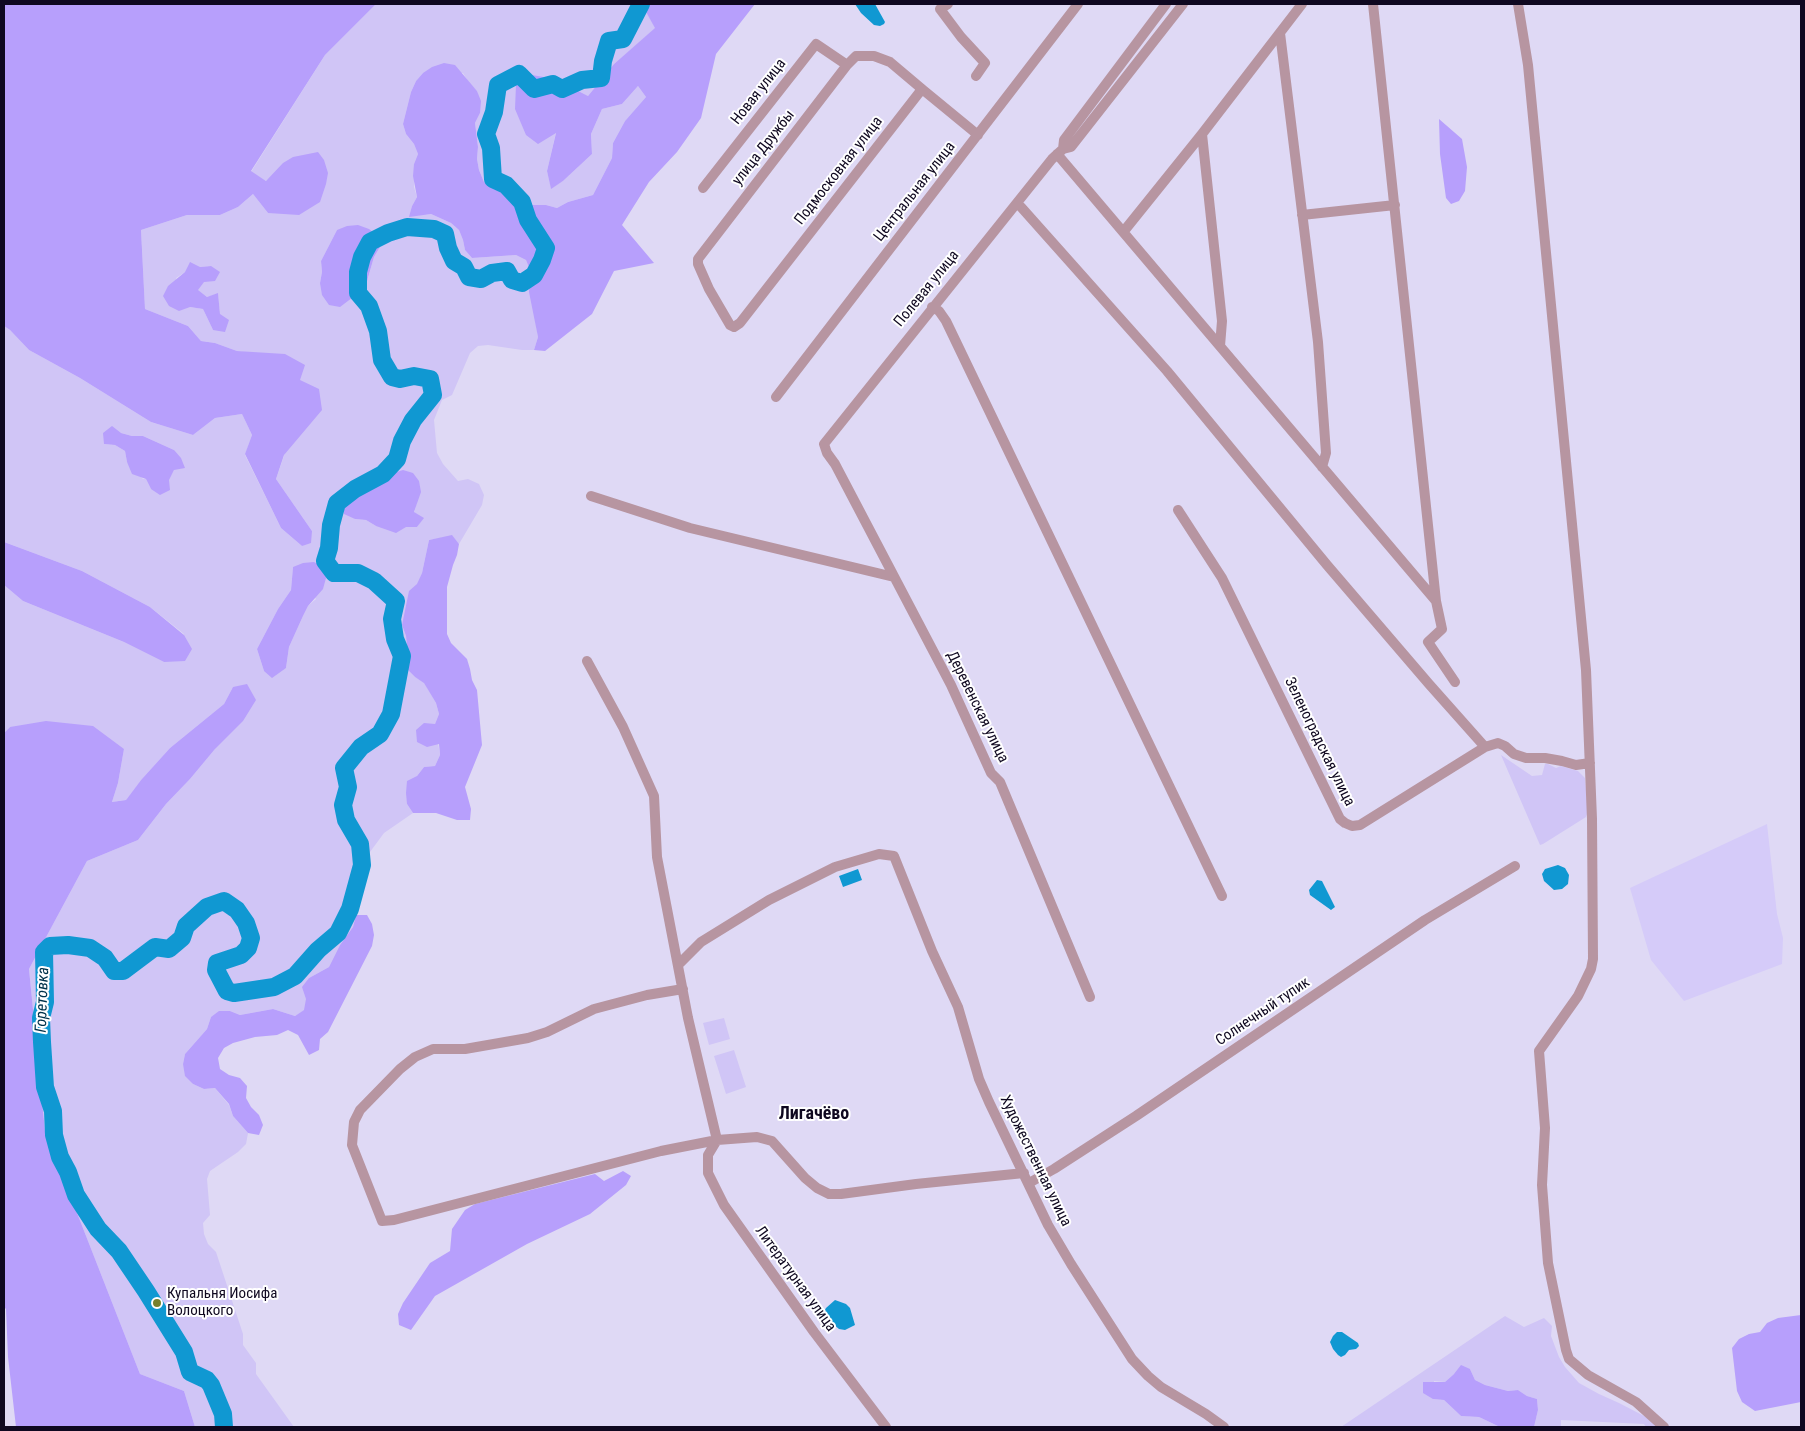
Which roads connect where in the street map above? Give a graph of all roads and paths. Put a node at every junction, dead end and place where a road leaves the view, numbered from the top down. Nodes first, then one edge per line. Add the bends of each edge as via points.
1 (1078, 4) edge
2 (1166, 4) edge
3 (1183, 4) edge
4 (1302, 4) edge
5 (1373, 4) edge
6 (1518, 4) edge
7 (941, 5) edge
8 (1150, 24) junction
9 (1161, 32) junction
10 (1280, 33) junction
11 (847, 65) junction
12 (976, 76) dead end
13 (922, 89) junction
14 (1202, 134) junction
15 (978, 135) junction
16 (1060, 151) junction
17 (702, 188) dead end
18 (1395, 205) junction
19 (1021, 207) dead end
20 (1302, 215) junction
21 (1124, 231) junction
22 (932, 307) junction
23 (734, 327) joint
24 (1220, 346) junction
25 (776, 397) dead end
26 (827, 453) joint
27 (1322, 467) junction
28 (591, 496) dead end
29 (1178, 510) dead end
30 (894, 577) junction
31 (1436, 601) junction
32 (588, 661) dead end
33 (1455, 682) dead end
34 (1485, 747) junction
35 (1590, 763) junction
36 (1515, 866) dead end
37 (1222, 896) dead end
38 (679, 964) junction
39 (683, 989) junction
40 (1090, 997) dead end
41 (717, 1140) junction
42 (1024, 1173) junction
43 (1029, 1183) junction
44 (886, 1427) edge
45 (1224, 1427) edge
46 (1664, 1427) edge

1 - 15 street, Центральная улица
2 - 8 street, Полевая улица
3 - 9 street, Полевая улица
4 - 10 street
5 - 18 street
6 - 35 street via 1528,65 1586,670
7 - 12 street via 961,37 985,63
8 - 9 street
8 - 16 street, Полевая улица via 1064,140
9 - 16 street, Полевая улица via 1071,147
10 - 14 street
10 - 20 street
11 - 13 street, улица Дружбы via 856,56 874,56 890,62
11 - 17 street, Новая улица via 816,44
11 - 23 street, улица Дружбы via 698,259 709,289
13 - 15 street
13 - 23 street, Подмосковная улица
14 - 21 street
14 - 24 street via 1222,321
15 - 25 street, Центральная улица
16 - 21 street
16 - 22 street, Полевая улица
18 - 20 street
18 - 31 street
19 - 34 street via 1167,371 1327,565
20 - 27 street via 1318,342 1326,453
21 - 24 street
22 - 26 street, Полевая улица via 824,444
22 - 37 street via 946,321
24 - 27 street
26 - 30 street, Деревенская улица
27 - 31 street
28 - 30 street via 690,528
29 - 34 street, Зеленоградская улица via 1222,578 1340,819 1352,826 1360,825
30 - 40 street, Деревенская улица via 951,685 991,773 1000,782
31 - 33 street via 1442,629 1428,642
32 - 38 street via 654,796 657,857
34 - 35 street via 1498,743 1526,758 1545,758 1576,765
35 - 46 street via 1593,959 1578,996 1539,1051 1545,1128 1542,1184 1548,1263 1570,1359 1588,1375 1636,1402
36 - 43 street, Солнечный тупик via 1426,920 1136,1116
38 - 39 street
38 - 42 street, Художественная улица via 701,942 769,900 826,871 879,854 894,856 958,1007 979,1079
39 - 41 street
39 - 41 street via 594,1009 528,1038 465,1049 426,1051 400,1069 360,1110 354,1122 352,1145 382,1221
41 - 42 street via 757,1137 772,1141 805,1178 829,1194
41 - 44 street, Литературная улица via 708,1155 708,1173 724,1206
42 - 43 street, Художественная улица
43 - 45 street, Художественная улица via 1048,1225 1132,1359 1161,1387

